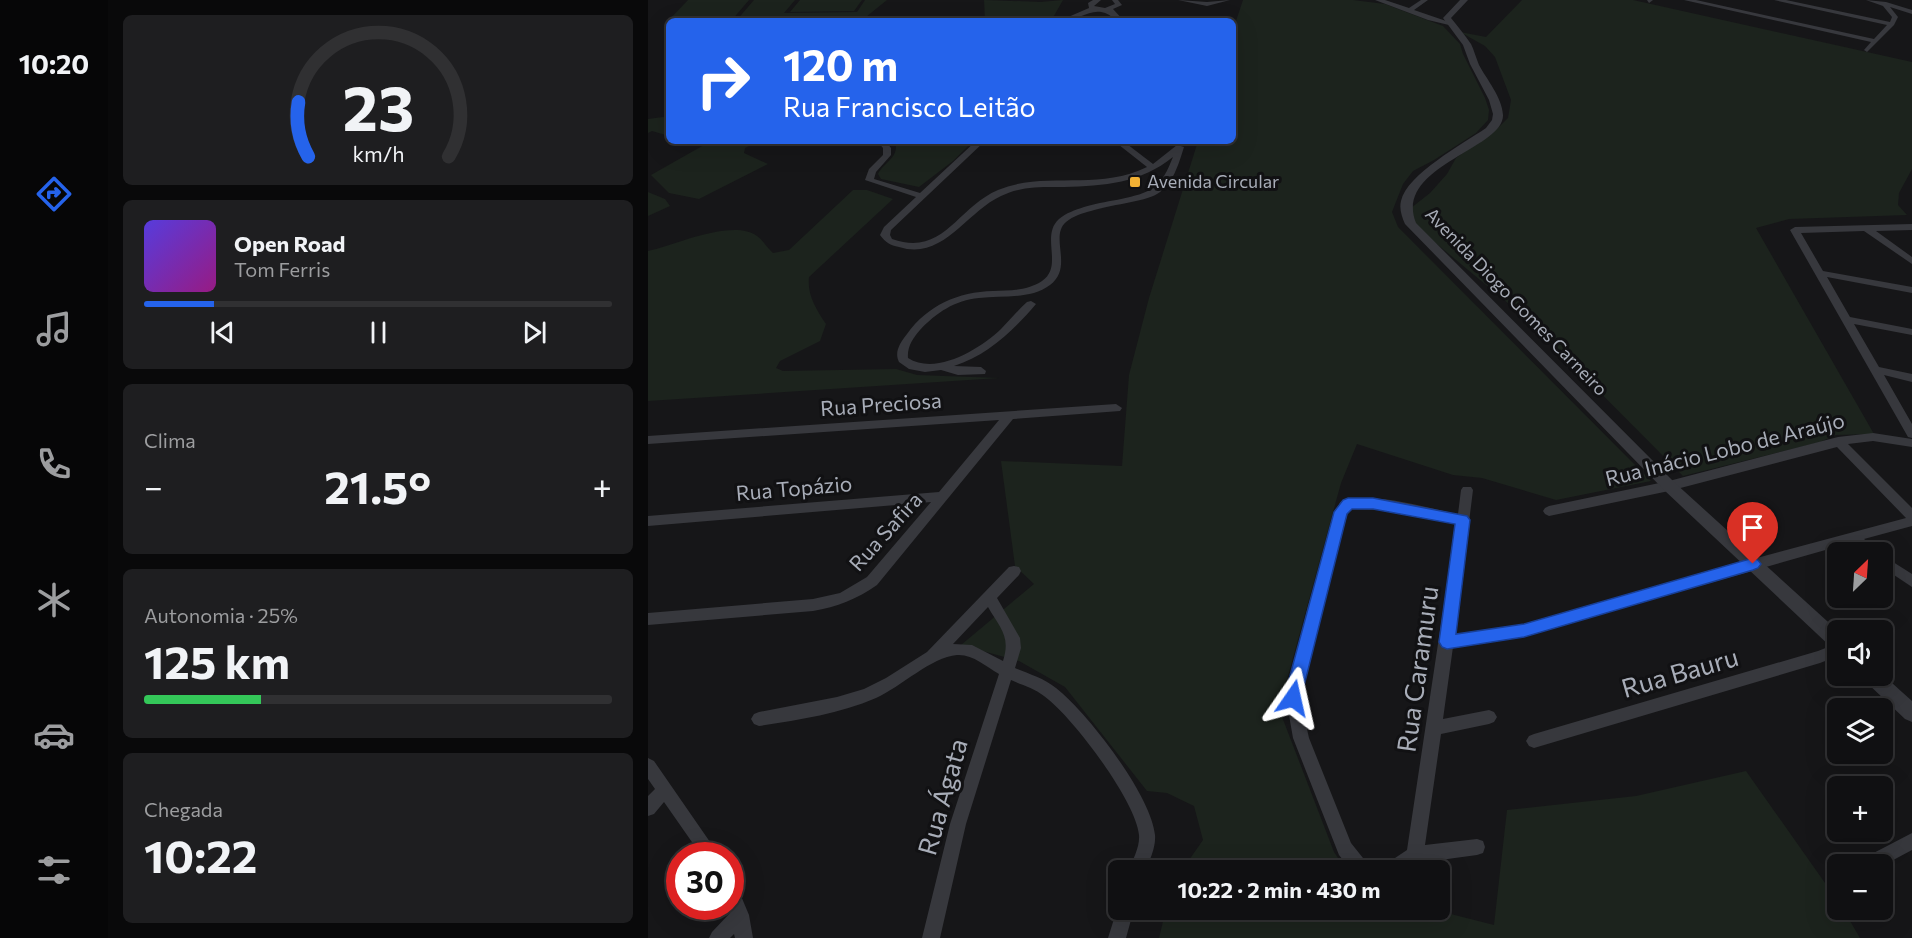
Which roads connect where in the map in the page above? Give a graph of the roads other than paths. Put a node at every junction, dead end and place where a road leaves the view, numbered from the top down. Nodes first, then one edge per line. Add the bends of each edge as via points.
1 (1098, 0) edge
2 (1115, 0) edge
3 (1181, 0) edge
4 (1227, 0) edge
5 (1378, 0) edge
6 (1425, 0) edge
7 (1464, 0) edge
8 (1687, 0) edge
9 (1777, 0) edge
10 (1869, 0) edge
11 (1879, 2) junction
12 (1093, 9) junction
13 (1110, 10) junction
14 (1410, 10) junction
15 (1912, 12) edge
16 (1070, 18) edge
17 (1118, 18) edge
18 (1449, 23) junction
19 (1892, 24) junction
20 (1875, 41) junction
21 (1868, 50) dead end
22 (884, 144) edge
23 (978, 144) edge
24 (1122, 144) edge
25 (1181, 144) edge
26 (1152, 168) junction
27 (920, 196) junction
28 (1912, 227) edge
29 (1866, 228) junction
30 (1912, 261) edge
31 (1820, 273) junction
32 (1912, 290) edge
33 (1031, 304) dead end
34 (1846, 319) junction
35 (1912, 332) edge
36 (941, 366) junction
37 (1876, 370) junction
38 (981, 371) dead end
39 (1912, 378) edge
40 (1116, 408) dead end
41 (1009, 416) junction
42 (1912, 434) edge
43 (648, 440) edge
44 (1838, 441) junction
45 (1912, 442) edge
46 (1669, 486) junction
47 (1467, 490) dead end
48 (944, 496) junction
49 (1549, 511) dead end
50 (1912, 516) edge
51 (1462, 520) junction
52 (648, 521) edge
53 (1912, 521) edge
54 (1853, 538) junction
55 (1858, 542) edge
56 (1753, 564) junction
57 (1893, 568) edge
58 (1014, 571) dead end
59 (1912, 581) edge
60 (989, 597) junction
61 (648, 619) edge
62 (1827, 633) edge
63 (1447, 642) junction
64 (1827, 654) edge
65 (933, 655) junction
66 (1006, 671) junction
67 (1883, 686) edge
68 (1912, 713) edge
69 (1489, 717) dead end
70 (759, 719) dead end
71 (1434, 728) junction
72 (1534, 741) dead end
73 (648, 766) edge
74 (665, 790) junction
75 (648, 808) edge
76 (1912, 841) edge
77 (702, 842) edge
78 (1477, 847) dead end
79 (1888, 854) edge
80 (1414, 855) junction
81 (1141, 860) edge
82 (1354, 860) edge
83 (1407, 860) edge
84 (735, 920) edge
85 (741, 920) edge
86 (1122, 920) edge
87 (718, 938) edge
88 (744, 938) edge
89 (931, 938) edge
90 (1117, 938) edge

1 - 12 street via 1091,3
2 - 13 street via 1119,5
3 - 4 street via 1201,4
5 - 14 street
6 - 14 street
7 - 18 street via 1448,15
8 - 20 street
9 - 19 street
10 - 11 street
11 - 15 street
11 - 19 street via 1893,12
12 - 13 street
12 - 16 street
13 - 17 street
14 - 18 street
18 - 46 street, Avenida Diogo Gomes Carneiro via 1467,45 1494,100 1497,121 1413,187 1405,210 1411,224
19 - 20 street
20 - 21 street
22 - 27 street via 887,155 869,180
23 - 27 street
24 - 26 street
25 - 26 street
25 - 36 street via 1173,172 1154,192 1063,220 1055,231 1057,267 1049,281 1020,294 971,296 932,311 911,335 901,355 913,367
26 - 27 street via 1118,182 1018,187 984,201 936,242 912,247 888,241 887,229
28 - 29 street
29 - 30 street
29 - 31 street via 1795,230
31 - 32 street
31 - 34 street
33 - 36 street via 999,337 980,350
34 - 35 street
34 - 37 street
36 - 38 street
37 - 39 street
37 - 42 street
40 - 41 street, Rua Preciosa
41 - 43 street, Rua Preciosa
41 - 48 street, Rua Safira
44 - 45 street, Rua Inácio Lobo de Araújo via 1873,437
44 - 46 street, Rua Inácio Lobo de Araújo
44 - 50 street
46 - 49 street, Rua Inácio Lobo de Araújo
46 - 56 street
47 - 51 street, Rua Caramuru
48 - 52 street, Rua Topázio
48 - 61 street, Rua Safira via 872,580 843,599
51 - 63 street, Rua Caramuru
51 - 82 street via 1373,504 1353,502 1344,506 1293,698 1301,738 1345,849
53 - 54 street
54 - 55 street
54 - 56 street
56 - 62 street
56 - 63 street via 1524,630
57 - 59 street
58 - 60 street
60 - 65 street
60 - 66 street, Rua Ágata via 1013,638 1014,648
63 - 71 street, Rua Caramuru
64 - 72 street, Rua Bauru
65 - 66 street via 967,650 986,656
65 - 70 street via 884,687 855,699
66 - 81 street via 1051,692 1103,751 1145,824
66 - 89 street, Rua Ágata via 958,824
67 - 68 street
69 - 71 street
71 - 80 street, Rua Caramuru
73 - 74 street
74 - 75 street
74 - 77 street
76 - 79 street
78 - 80 street
80 - 83 street
84 - 87 street
85 - 88 street
86 - 90 street

